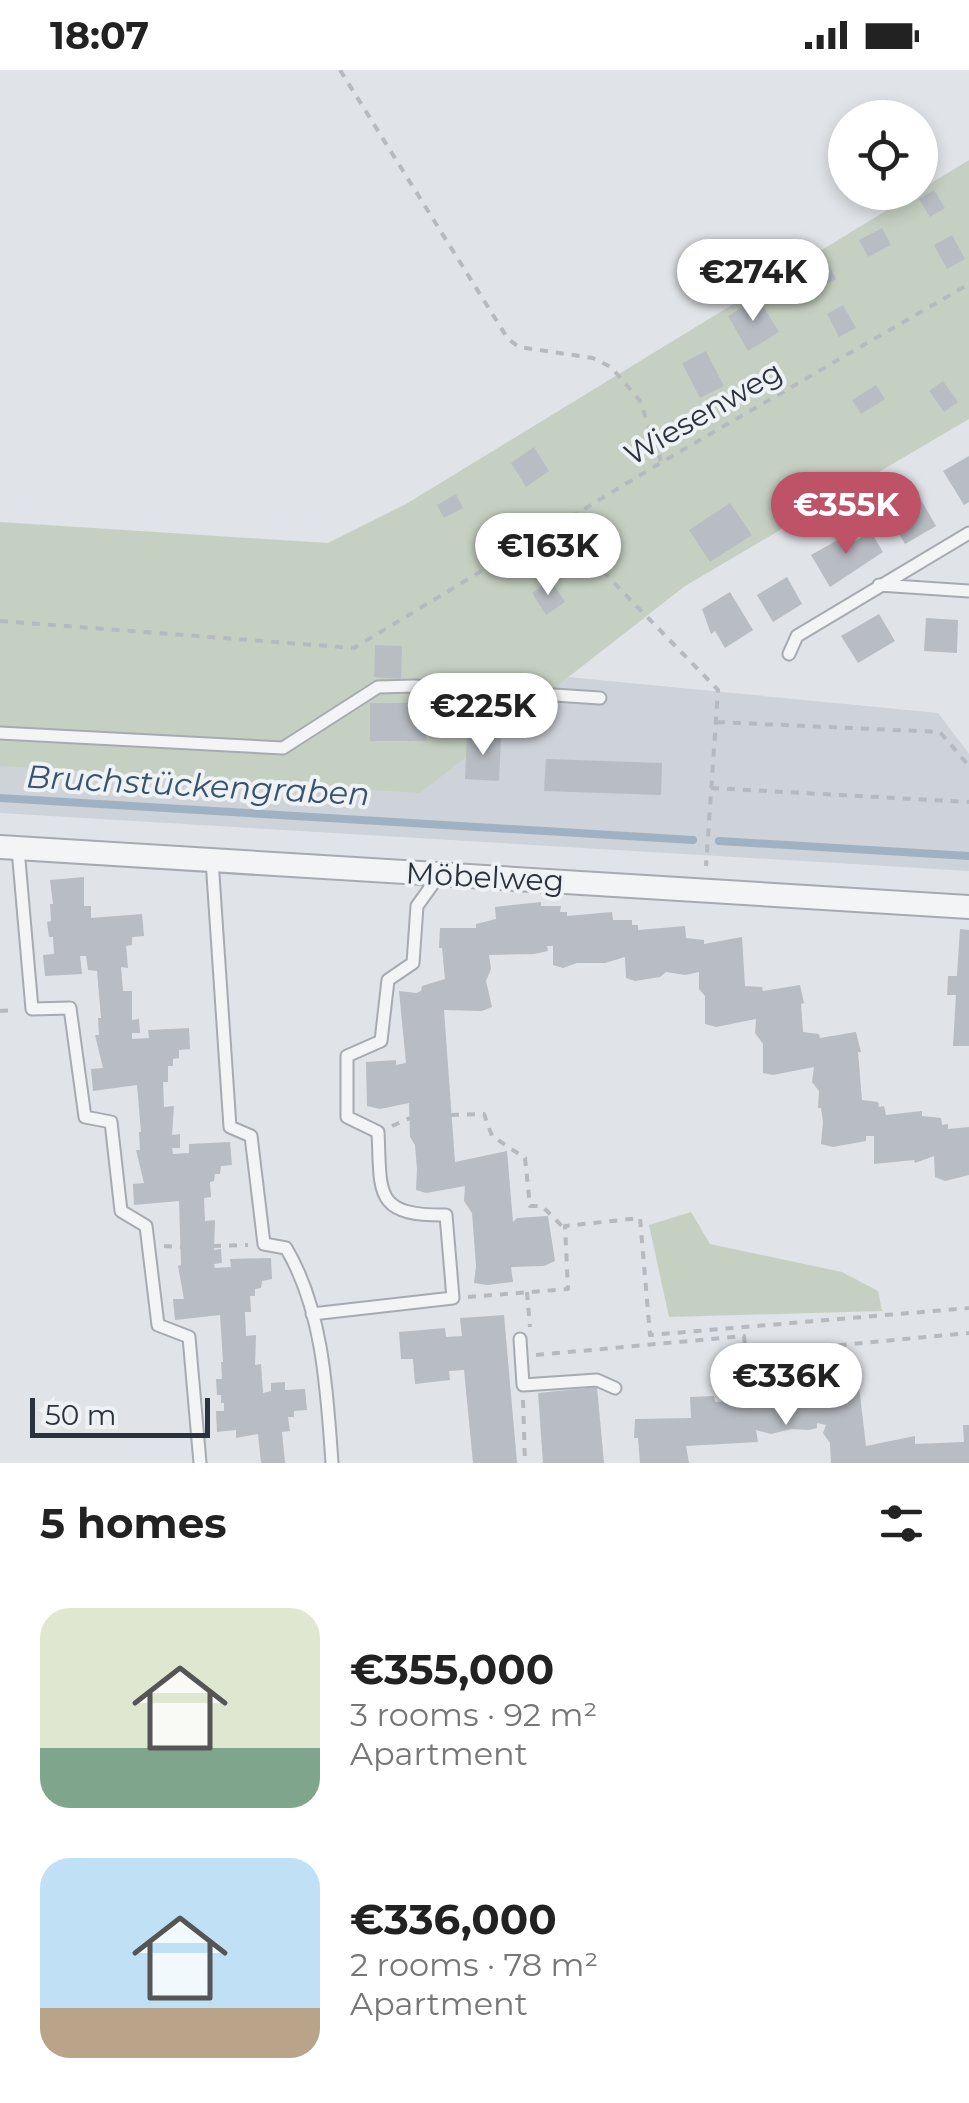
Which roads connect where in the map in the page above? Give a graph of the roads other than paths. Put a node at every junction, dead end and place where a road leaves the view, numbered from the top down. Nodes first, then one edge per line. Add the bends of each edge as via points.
1 (969, 533) edge
2 (879, 585) junction
3 (969, 590) edge
4 (789, 654) dead end
5 (600, 698) dead end
6 (0, 733) edge
7 (9, 848) edge
8 (212, 860) junction
9 (440, 874) junction
10 (969, 907) edge
11 (312, 1314) junction
12 (520, 1339) dead end
13 (615, 1388) dead end
14 (200, 1463) edge
15 (332, 1463) edge

1 - 2 lane
2 - 3 lane
2 - 4 lane via 797,636
5 - 6 lane via 378,687 283,748
7 - 8 street, Möbelweg
7 - 14 lane via 32,1009 70,1008 85,1117 111,1122 121,1211 146,1226 158,1325 189,1337
8 - 9 street, Möbelweg
8 - 11 lane via 230,1127 250,1136 264,1244 286,1248
9 - 10 street, Möbelweg
9 - 11 lane via 417,906 413,964 388,980 381,1041 347,1056 348,1117 378,1132 381,1192 396,1208 417,1216 446,1215 453,1298
11 - 15 lane
12 - 13 lane via 523,1386 597,1380

